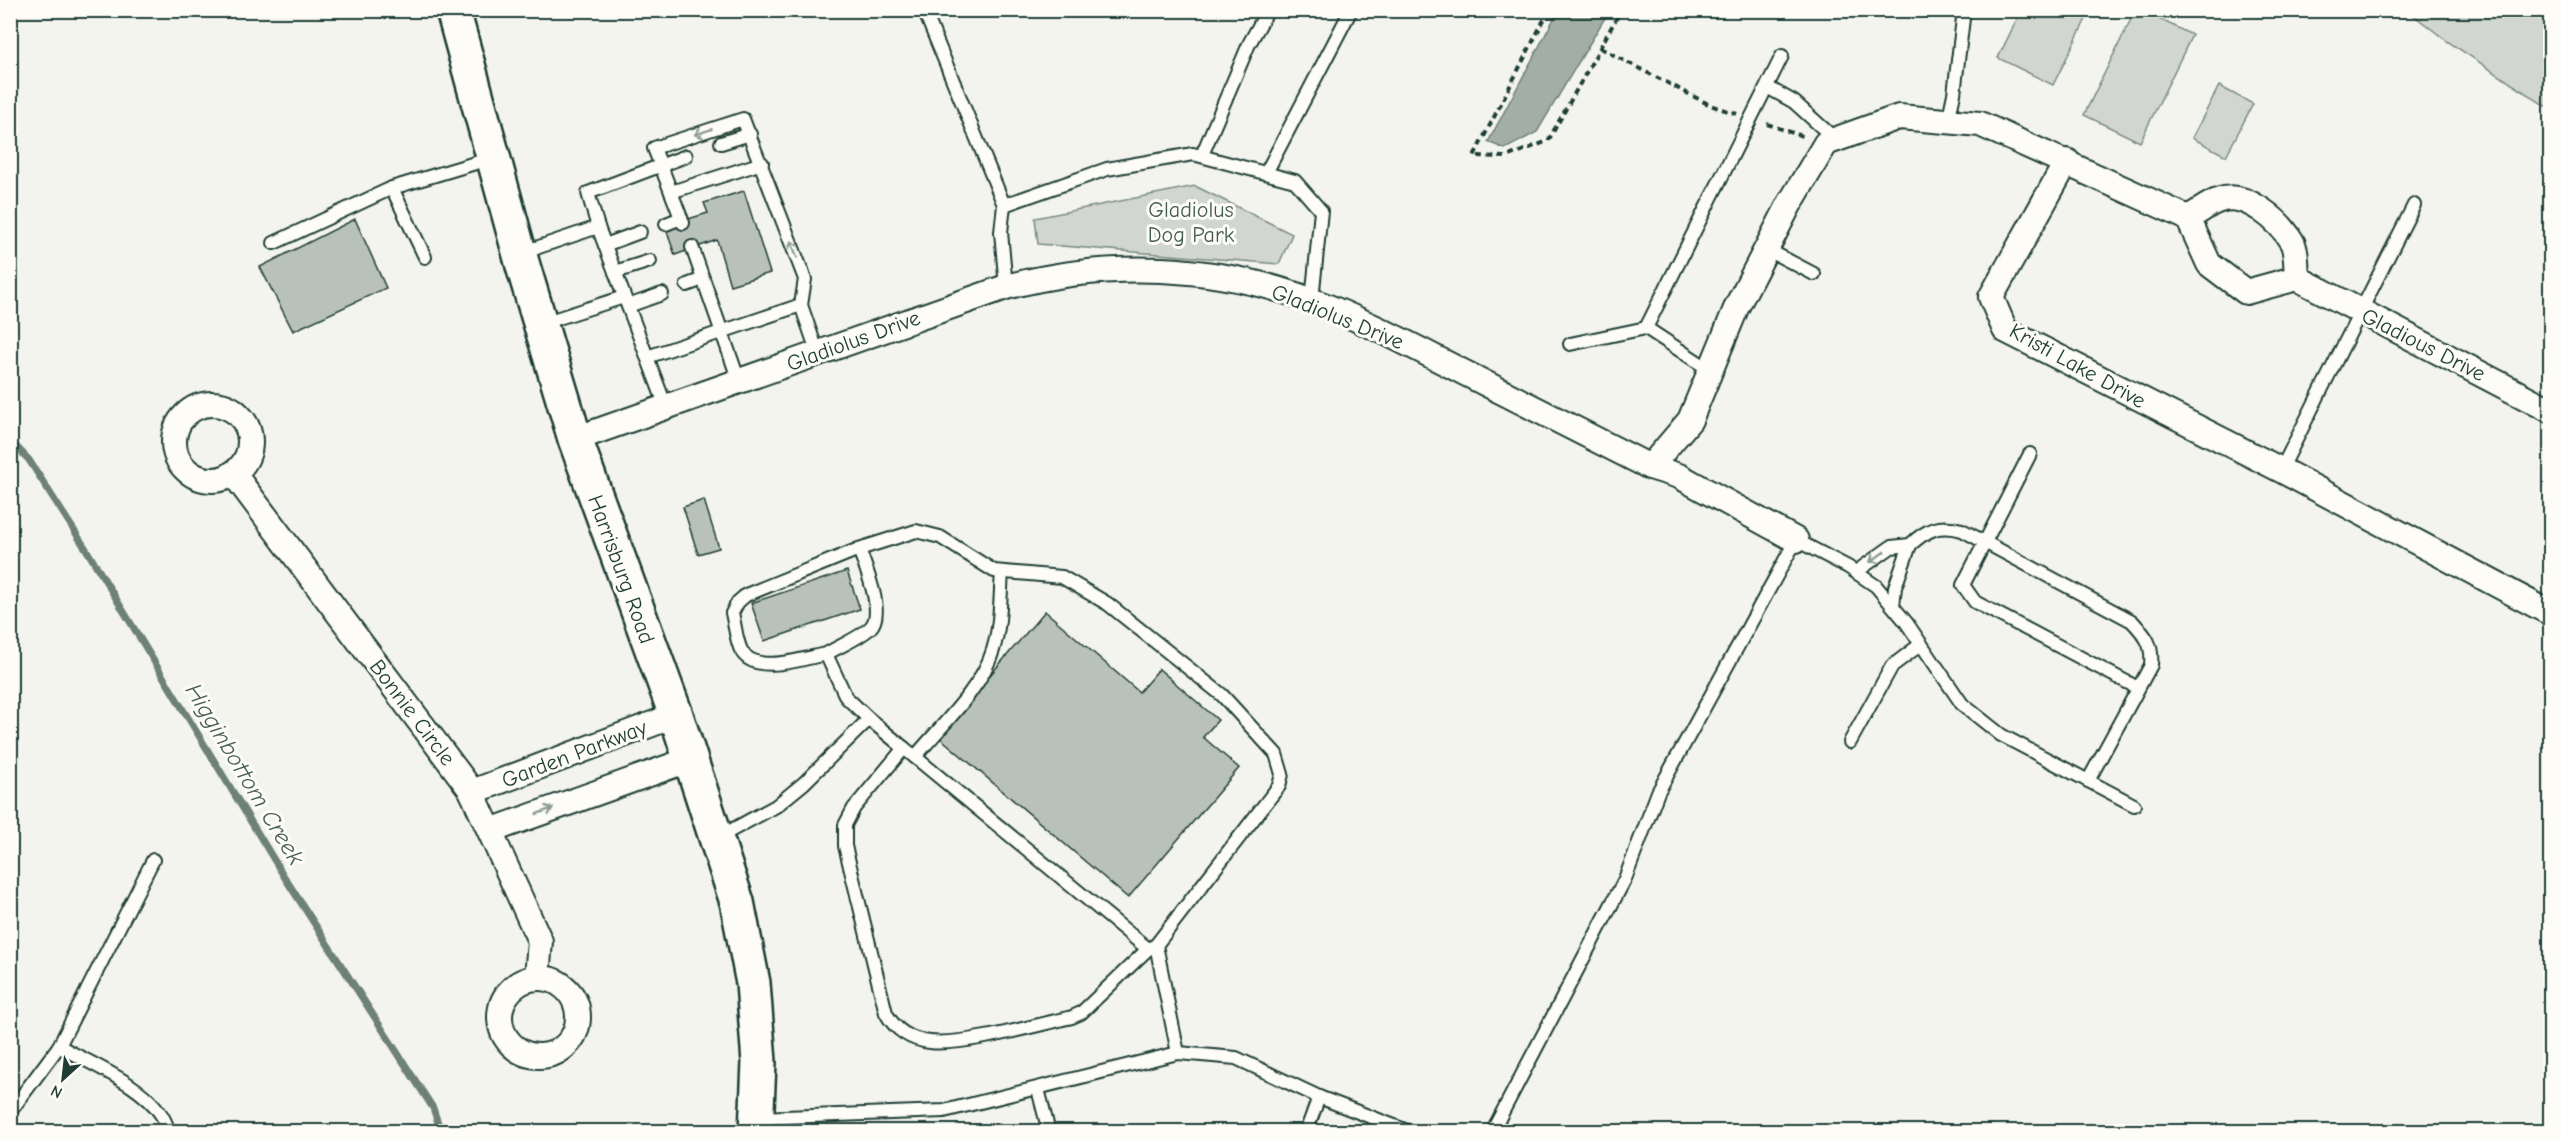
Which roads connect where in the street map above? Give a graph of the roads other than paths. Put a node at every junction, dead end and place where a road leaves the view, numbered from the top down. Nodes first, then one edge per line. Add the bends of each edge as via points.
1 (453, 10) edge
2 (924, 10) edge
3 (1268, 10) edge
4 (1351, 10) edge
5 (1964, 10) edge
6 (1782, 56) dead end
7 (1767, 87) junction
8 (1948, 122) junction
9 (750, 134) junction
10 (1831, 141) junction
11 (721, 143) dead end
12 (1202, 155) junction
13 (686, 156) dead end
14 (494, 158) junction
15 (2067, 161) junction
16 (762, 163) junction
17 (660, 166) junction
18 (1266, 173) junction
19 (392, 188) junction
20 (671, 192) junction
21 (1004, 205) junction
22 (2414, 205) dead end
23 (2188, 218) junction
24 (666, 224) dead end
25 (598, 227) junction
26 (640, 232) dead end
27 (274, 243) dead end
28 (605, 245) junction
29 (692, 247) dead end
30 (1766, 249) junction
31 (520, 253) junction
32 (425, 257) dead end
33 (650, 261) dead end
34 (615, 272) junction
35 (1814, 274) dead end
36 (704, 279) junction
37 (2296, 279) junction
38 (687, 285) dead end
39 (1006, 287) junction
40 (662, 294) dead end
41 (1312, 300) junction
42 (626, 302) junction
43 (801, 305) junction
44 (2361, 312) junction
45 (542, 324) junction
46 (1646, 328) junction
47 (723, 332) junction
48 (1570, 344) dead end
49 (818, 354) junction
50 (647, 357) junction
51 (1710, 370) junction
52 (739, 381) junction
53 (666, 407) junction
54 (2550, 410) edge
55 (574, 439) junction
56 (2030, 454) dead end
57 (1650, 467) junction
58 (2281, 470) junction
59 (233, 473) dead end
60 (1796, 540) junction
61 (1986, 543) junction
62 (1910, 545) junction
63 (859, 549) junction
64 (1002, 572) junction
65 (1856, 572) junction
66 (1893, 606) junction
67 (2550, 613) edge
68 (1921, 644) junction
69 (826, 654) junction
70 (2138, 688) junction
71 (676, 715) junction
72 (869, 719) junction
73 (1850, 742) dead end
74 (904, 748) junction
75 (915, 757) junction
76 (691, 759) junction
77 (2088, 781) junction
78 (472, 792) junction
79 (2134, 806) dead end
80 (490, 831) junction
81 (718, 837) junction
82 (153, 860) dead end
83 (1152, 947) junction
84 (537, 977) dead end
85 (58, 1046) junction
86 (1178, 1053) junction
87 (1038, 1089) junction
88 (1319, 1097) junction
89 (10, 1112) edge
90 (757, 1125) edge
91 (163, 1131) edge
92 (1048, 1131) edge
93 (1306, 1131) edge
94 (1410, 1131) edge
95 (1492, 1131) edge

1 - 14 main road, Harrisburg Road
2 - 21 lane
3 - 12 lane via 1249,44
4 - 18 lane
5 - 8 lane
6 - 7 lane
7 - 10 lane via 1794,102
7 - 46 lane
8 - 10 street via 1899,117
8 - 15 street via 1980,124
9 - 11 lane
9 - 16 lane
9 -> 17 lane via 742,119 654,148
10 - 30 street
12 - 18 lane
12 - 21 lane via 1107,169
13 - 17 lane
14 - 19 lane
14 - 31 main road, Harrisburg Road
15 - 23 street
15 - 58 street, Kristi Lake Drive via 1991,297 2005,330
16 - 20 lane
43 -> 16 lane via 805,279
17 - 20 lane
17 - 25 lane via 588,193
18 - 41 lane via 1295,181 1321,211
19 - 27 lane
19 - 32 lane
20 - 24 lane via 682,220
21 - 39 lane via 1001,231
22 - 44 lane
23 - 37 street via 2208,264 2246,292
23 - 37 street via 2221,199 2243,201 2262,210 2294,244
25 - 28 lane
25 - 31 lane
26 - 28 lane
28 - 34 lane
29 - 36 lane
30 - 35 lane
30 - 51 street
31 - 45 main road, Harrisburg Road
33 - 34 lane
34 - 42 lane
36 - 38 lane
36 - 47 lane
37 - 44 street, Gladious Drive
39 - 41 street, Gladiolus Drive via 1039,278 1107,270 1160,270 1247,281
39 - 49 street, Gladiolus Drive
40 - 42 lane
41 - 57 street, Gladiolus Drive via 1361,320
42 - 45 lane
42 - 50 lane
43 - 47 lane
43 - 49 lane
44 - 54 street, Gladious Drive
44 - 58 lane
45 - 55 main road, Harrisburg Road
46 - 48 lane
46 - 51 lane
47 - 50 lane
47 - 52 lane
49 - 52 street, Gladiolus Drive
50 - 53 lane
51 - 57 street via 1690,420
52 - 53 street, Gladiolus Drive
53 - 55 street, Gladiolus Drive
55 - 71 main road, Harrisburg Road
56 - 61 lane
57 - 60 street, Gladiolus Drive via 1679,476
58 - 67 street, Kristi Lake Drive
59 - 78 street, Bonnie Circle
60 - 65 lane
60 - 95 lane via 1658,792 1625,879
61 - 62 lane via 1945,526 1926,530
61 - 70 lane via 2132,621 2152,650 2151,665
61 - 70 lane via 1964,585 1974,602
62 -> 65 lane via 1891,547
62 - 66 lane via 1895,587
63 - 64 lane via 916,531 940,537 994,571
63 - 69 lane via 877,616 871,628
63 - 69 lane via 746,595 732,613 741,652 752,660 772,665
64 - 75 lane via 993,652 968,694
64 - 83 lane via 1062,577 1108,603 1222,695 1276,754 1282,774 1279,786
65 - 66 lane via 1876,586
66 - 68 lane
68 - 73 lane via 1892,666
68 - 77 lane via 1962,704 2001,735
69 - 72 lane via 846,697
70 - 77 lane
71 - 76 main road, Harrisburg Road
71 - 78 street, Garden Parkway
72 - 74 lane
72 - 81 lane via 776,806
74 - 75 lane
74 - 83 lane via 854,808 845,825 845,846 892,1025 929,1042 951,1042 1072,1017
75 - 83 lane
80 -> 76 street, Garden Parkway
76 - 81 main road, Harrisburg Road
77 - 79 lane
78 - 80 street, Bonnie Circle
80 - 84 street, Bonnie Circle via 540,941
81 - 90 main road, Harrisburg Road via 737,902 753,983 759,1062
82 - 85 lane
83 - 86 lane
85 - 89 lane
85 - 91 lane via 133,1087 160,1109 166,1124
86 - 87 lane
86 - 88 lane via 1236,1058
87 - 90 lane via 944,1111
87 - 92 lane
88 - 93 lane
88 - 94 lane

